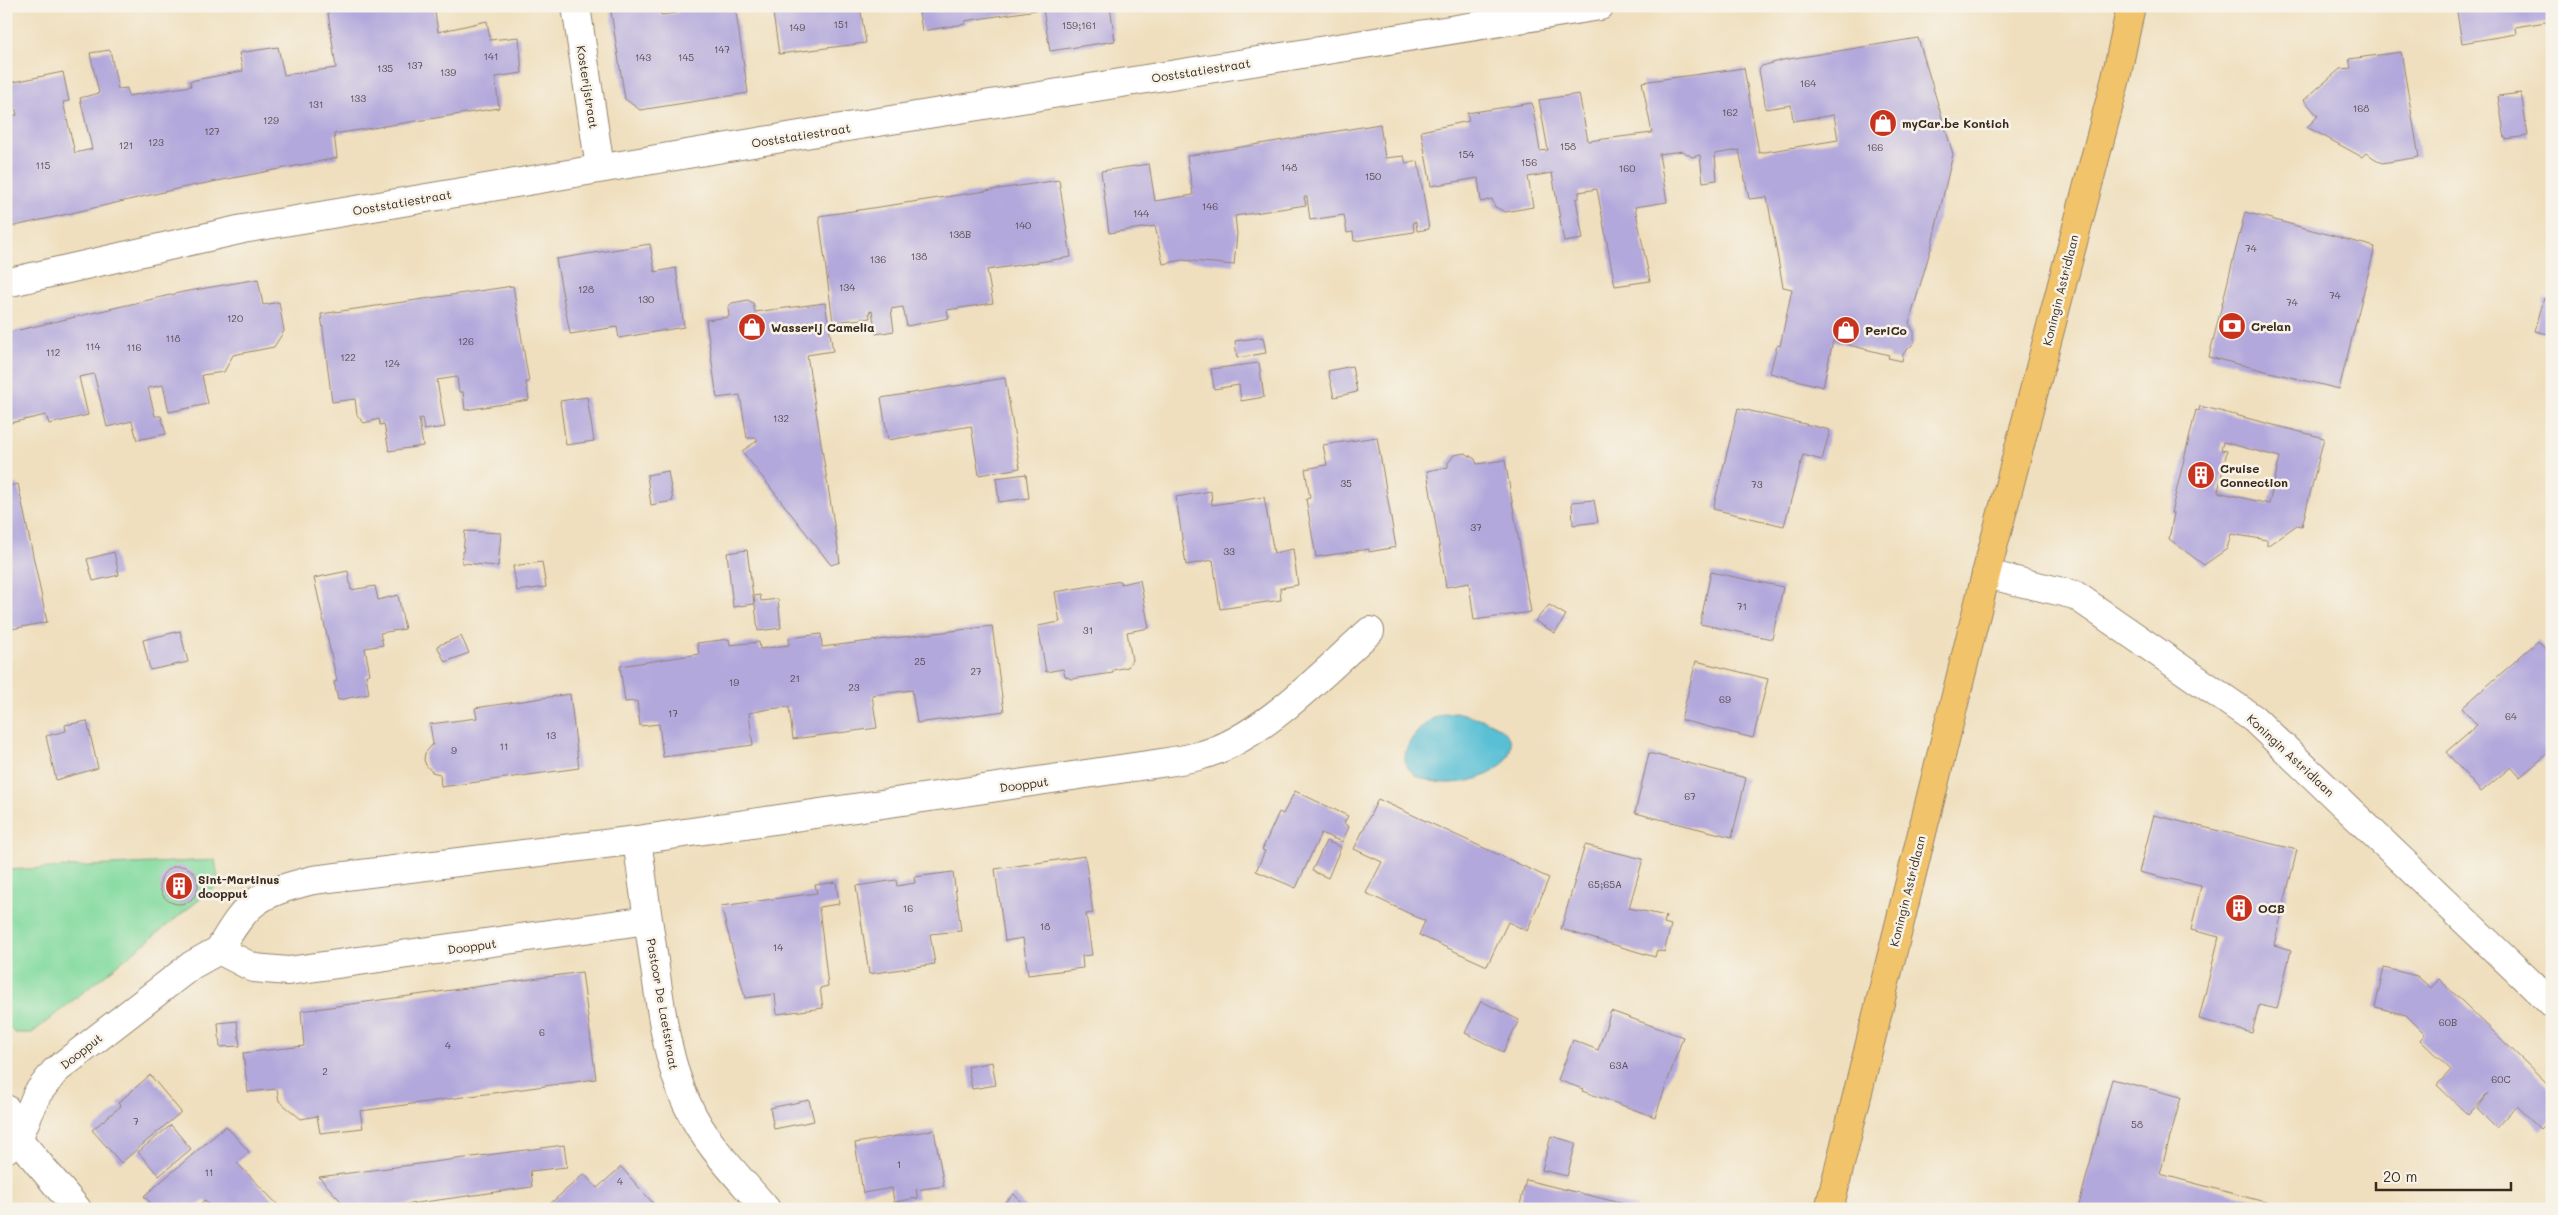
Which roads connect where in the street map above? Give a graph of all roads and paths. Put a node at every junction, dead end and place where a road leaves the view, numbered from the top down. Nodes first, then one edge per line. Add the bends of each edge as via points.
1 (576, 6) edge
2 (1600, 6) edge
3 (2132, 6) edge
4 (600, 168) junction
5 (6, 283) edge
6 (1986, 574) junction
7 (1370, 631) dead end
8 (637, 840) junction
9 (648, 920) junction
10 (219, 950) junction
11 (2552, 1004) edge
12 (6, 1109) edge
13 (12, 1144) edge
14 (77, 1209) edge
15 (766, 1209) edge
16 (1829, 1209) edge

1 - 4 street, Kosterijstraat
2 - 4 street, Ooststatiestraat
3 - 6 main road, Koningin Astridlaan
4 - 5 street, Ooststatiestraat via 243,229
6 - 11 street, Koningin Astridlaan via 2075,595 2254,719
6 - 16 main road, Koningin Astridlaan
7 - 8 street, Doopput via 1289,704 1250,733 1204,755
8 - 9 street
8 - 10 street, Doopput via 313,880 281,888 257,900 244,912
9 - 10 street, Doopput via 288,971 254,968
9 - 15 street, Pastoor De Laetstraat via 674,1067 688,1106 710,1143
10 - 13 street, Doopput via 192,965 55,1071 37,1094
12 - 13 street
13 - 14 street

